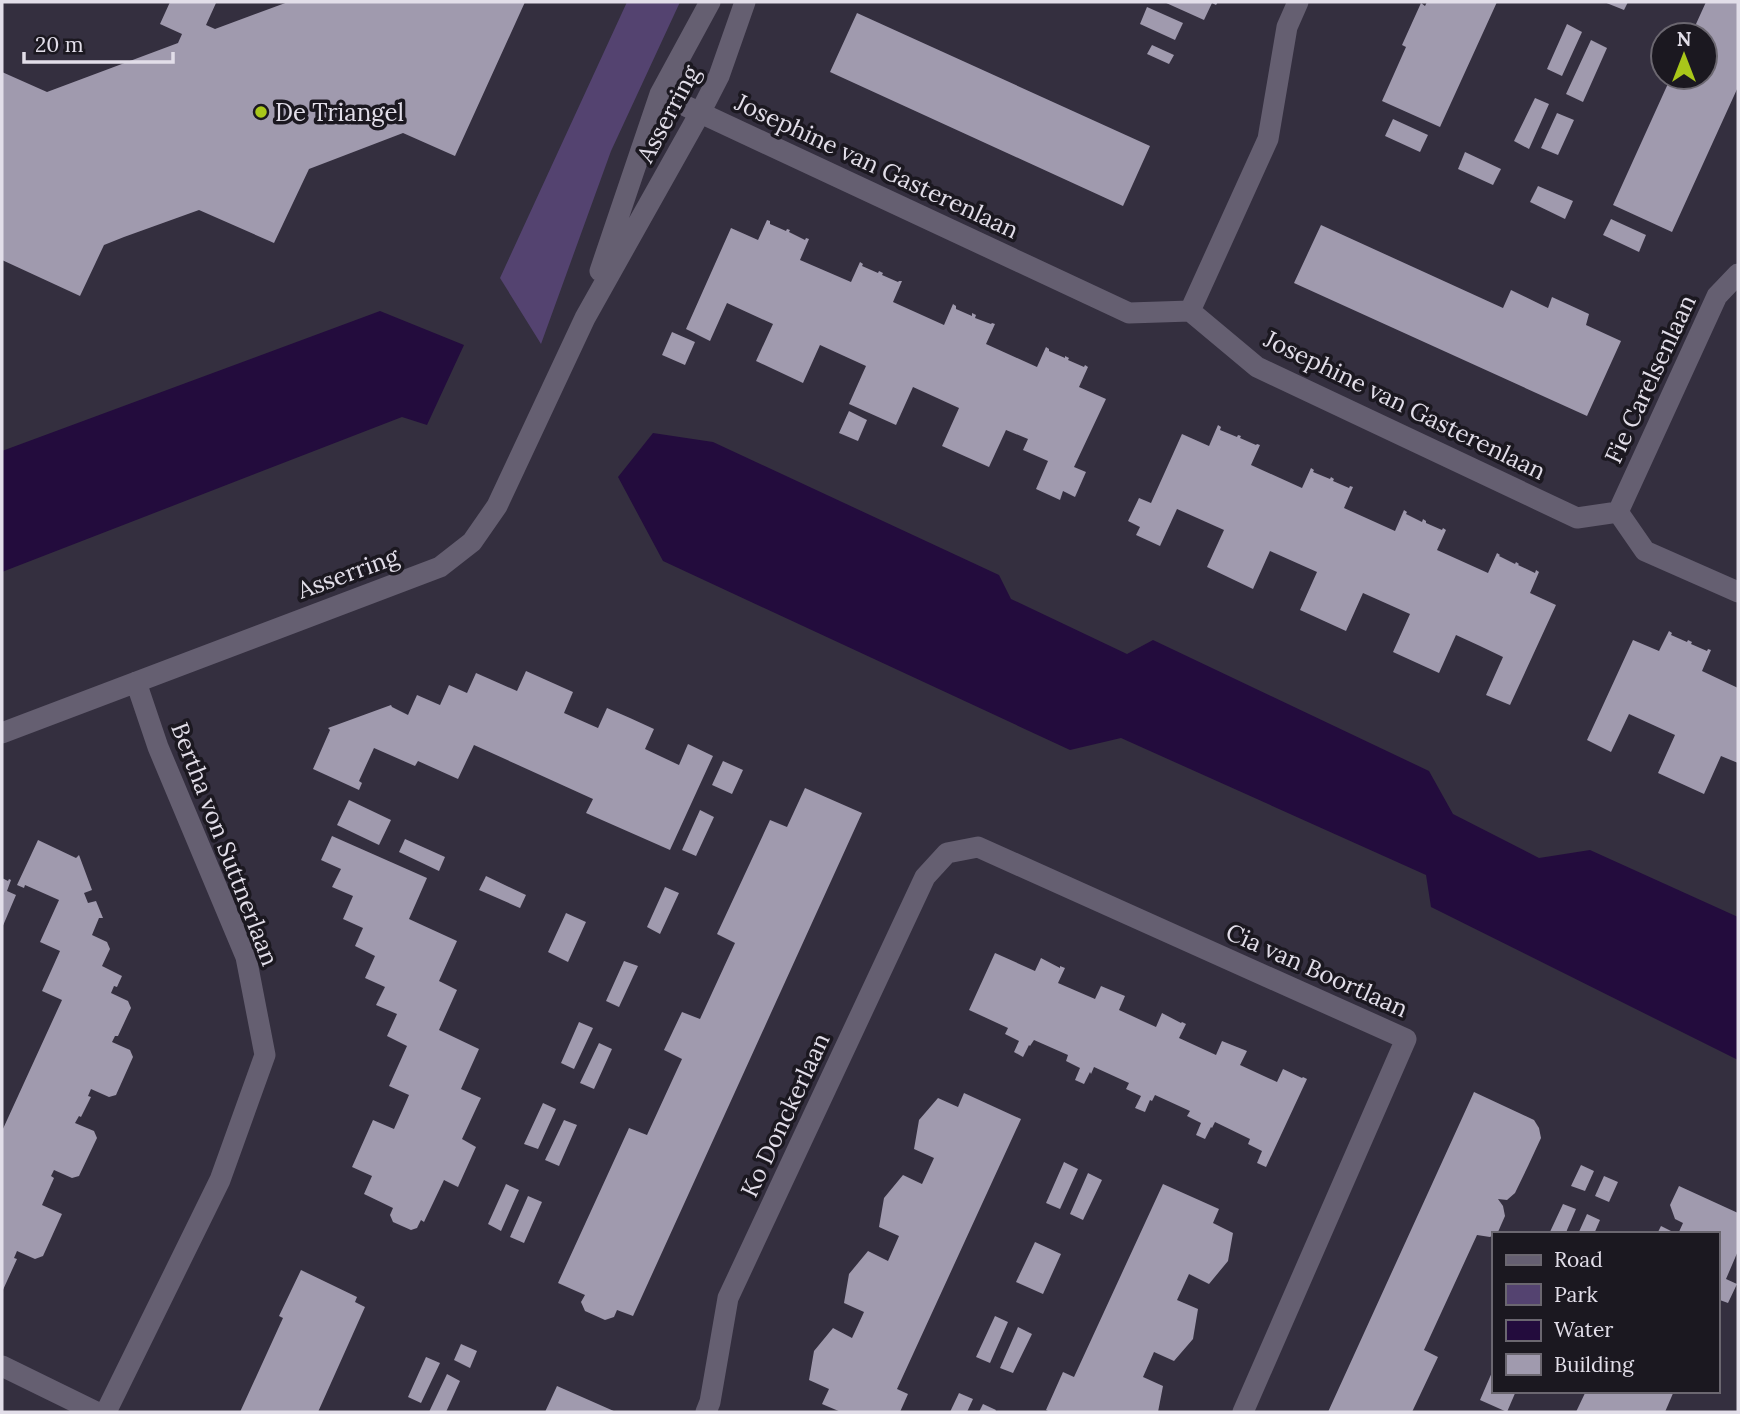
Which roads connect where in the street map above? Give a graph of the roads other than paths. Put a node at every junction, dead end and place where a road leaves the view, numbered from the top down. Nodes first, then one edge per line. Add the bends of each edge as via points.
1 (710, 2) edge
2 (745, 2) edge
3 (1298, 2) edge
4 (660, 94) junction
5 (700, 113) junction
6 (1738, 274) edge
7 (1190, 311) junction
8 (584, 318) junction
9 (1618, 512) junction
10 (1738, 592) edge
11 (135, 682) junction
12 (2, 733) edge
13 (947, 853) joint
14 (2, 1366) edge
15 (96, 1412) edge
16 (106, 1412) edge
17 (706, 1412) edge
18 (1243, 1412) edge

1 - 4 street, Asserring
2 - 5 street, Asserring via 719,76
3 - 7 street via 1287,27 1268,139
4 - 5 street, Josephine van Gasterenlaan
4 - 8 street, Asserring
5 - 7 street, Josephine van Gasterenlaan via 1129,313
5 - 8 street, Asserring
6 - 9 street, Fie Carelsenlaan via 1717,296
7 - 9 street, Josephine van Gasterenlaan via 1257,367 1577,518
8 - 11 street, Asserring via 497,506 472,542 440,567
9 - 10 street via 1645,551
11 - 12 street, Asserring
11 - 16 street, Bertha von Suttnerlaan via 246,957 265,1055 220,1180
13 - 17 street, Ko Donckerlaan via 925,877 729,1298
13 - 18 street, Cia van Boortlaan via 978,847 1406,1039
14 - 15 street

